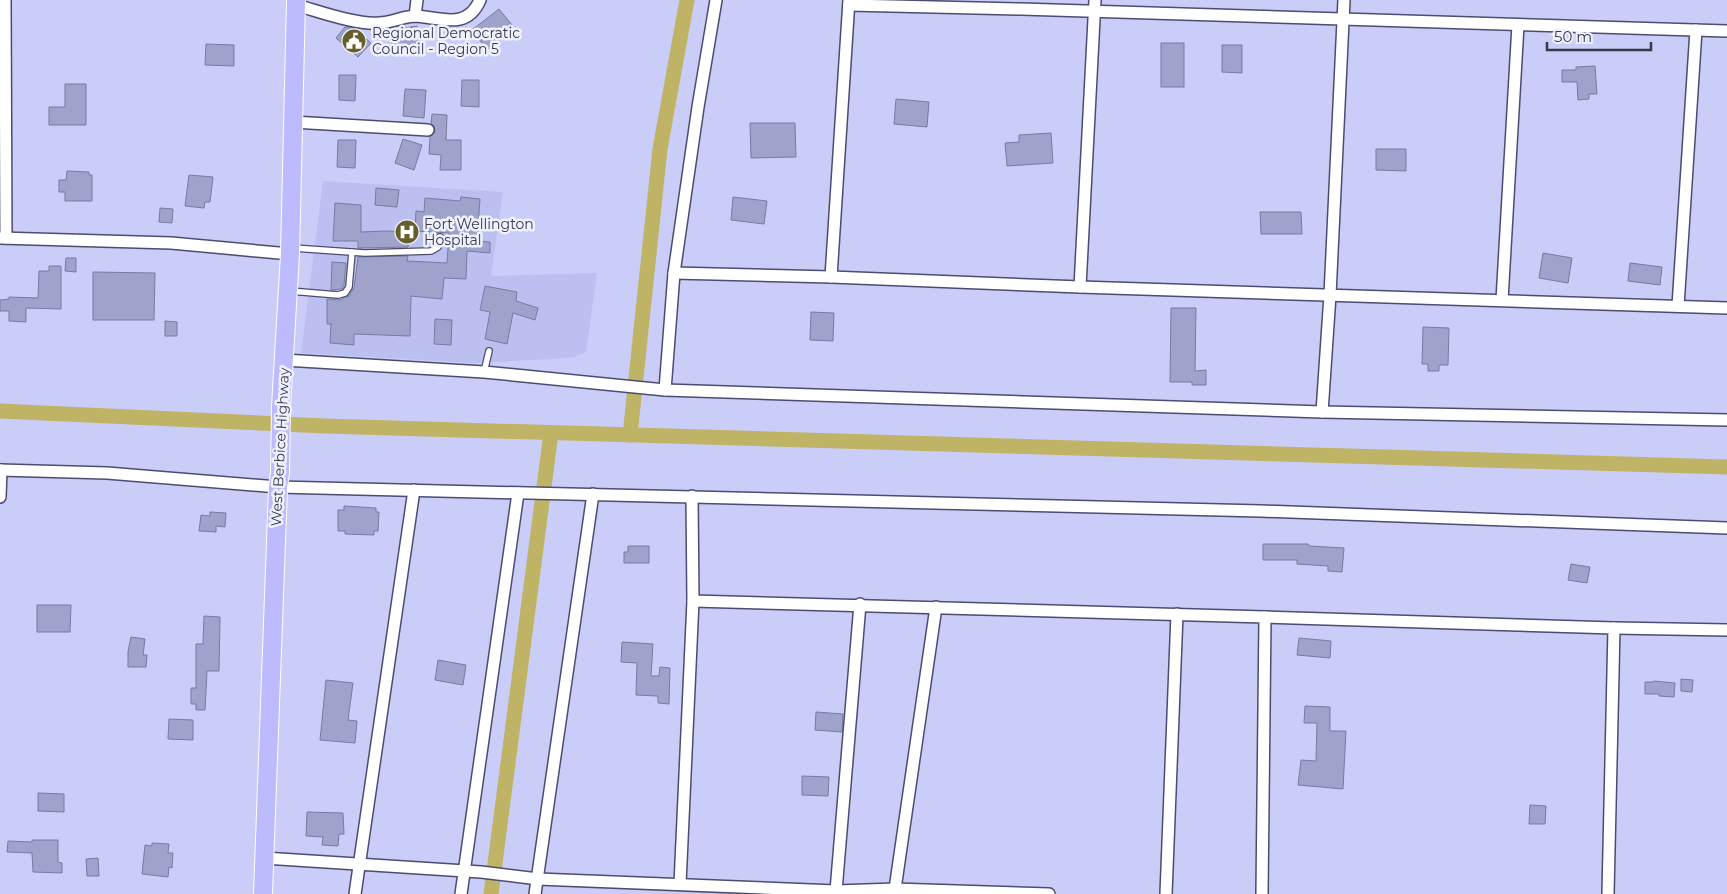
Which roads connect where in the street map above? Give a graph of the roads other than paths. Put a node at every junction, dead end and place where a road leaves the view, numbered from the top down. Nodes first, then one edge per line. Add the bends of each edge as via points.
1 (6, 0) edge
2 (417, 0) edge
3 (480, 0) edge
4 (716, 0) edge
5 (1344, 0) edge
6 (296, 2) edge
7 (849, 3) edge
8 (1094, 6) edge
9 (415, 16) junction
10 (1343, 19) junction
11 (1518, 25) junction
12 (1696, 30) junction
13 (1727, 31) edge
14 (293, 122) junction
15 (428, 130) dead end
16 (440, 237) dead end
17 (3, 238) edge
18 (290, 251) junction
19 (352, 252) junction
20 (674, 273) junction
21 (831, 277) junction
22 (1080, 287) junction
23 (288, 291) junction
24 (1330, 295) junction
25 (1502, 300) junction
26 (1678, 306) junction
27 (1727, 308) edge
28 (489, 351) dead end
29 (284, 360) junction
30 (484, 372) junction
31 (665, 390) junction
32 (1322, 412) junction
33 (1727, 420) edge
34 (1, 470) edge
35 (279, 480) junction
36 (414, 490) junction
37 (518, 493) junction
38 (593, 494) junction
39 (692, 496) junction
40 (0, 497) edge
41 (1727, 528) edge
42 (693, 601) junction
43 (860, 604) junction
44 (936, 607) junction
45 (1177, 614) junction
46 (1266, 617) junction
47 (1614, 628) junction
48 (1727, 630) edge
49 (264, 858) junction
50 (358, 864) junction
51 (464, 871) junction
52 (538, 879) junction
53 (680, 884) junction
54 (895, 889) junction
55 (836, 891) junction
56 (263, 894) edge
57 (355, 894) edge
58 (461, 894) edge
59 (535, 894) edge
60 (1050, 894) edge
61 (1166, 894) edge
62 (1262, 894) edge
63 (1608, 894) edge

1 - 17 street
2 - 9 street
3 - 9 street via 466,18
4 - 20 street
5 - 10 street
6 - 9 street via 348,19 378,24
6 - 14 main road, West Berbice Highway
7 - 8 street
7 - 21 street
8 - 10 street
8 - 22 street
10 - 11 street
10 - 24 street
11 - 12 street
11 - 25 street
12 - 13 street
12 - 26 street
14 - 15 street
14 - 18 main road, West Berbice Highway
16 - 19 lane via 438,247 431,251
17 - 18 street via 171,243
18 - 19 lane
18 - 23 main road, West Berbice Highway
19 - 23 lane via 348,291 342,295
20 - 21 street
20 - 31 street
21 - 22 street
22 - 24 street
23 - 29 main road, West Berbice Highway
24 - 25 street
24 - 32 street
25 - 26 street
26 - 27 street
28 - 30 lane
29 - 30 street
29 - 35 main road, West Berbice Highway
30 - 31 street
31 - 32 street
32 - 33 street
34 - 35 street
34 - 40 street
35 - 36 street
35 - 49 main road, West Berbice Highway
36 - 37 street
36 - 50 street
37 - 38 street
37 - 51 street
38 - 39 street
38 - 52 street
39 - 41 street via 1260,511
39 - 42 street
42 - 43 street
42 - 53 street
43 - 44 street
43 - 55 street
44 - 45 street
44 - 54 street
45 - 46 street
45 - 61 street
46 - 47 street
46 - 62 street
47 - 48 street
47 - 63 street
49 - 50 street
49 - 56 main road, West Berbice Highway
50 - 51 street
50 - 57 street
51 - 52 street
51 - 58 street
52 - 53 street
52 - 59 street
53 - 55 street
54 - 55 street
54 - 60 street

